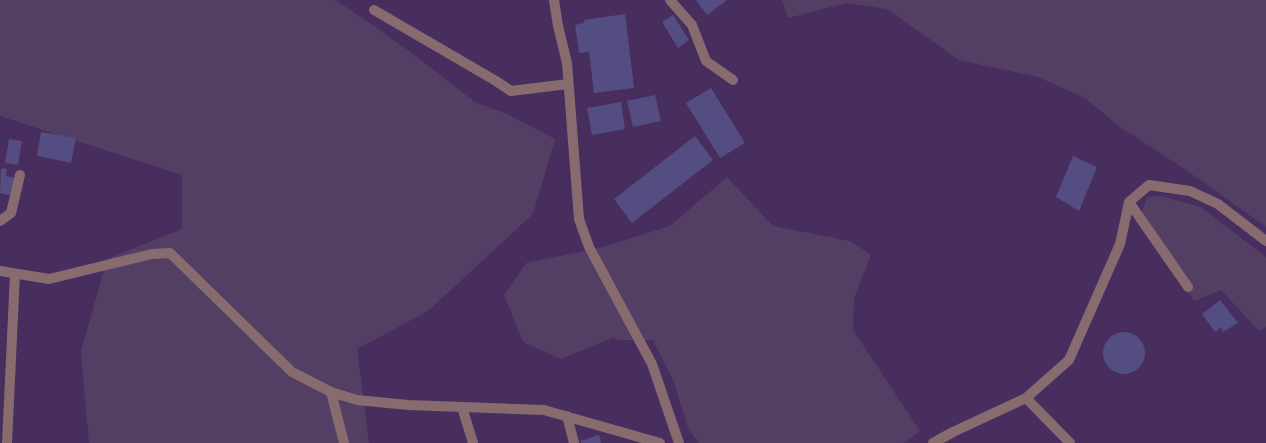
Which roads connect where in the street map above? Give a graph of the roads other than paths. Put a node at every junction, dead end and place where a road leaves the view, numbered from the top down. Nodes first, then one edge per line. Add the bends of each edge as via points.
1 (554, 0) edge
2 (670, 0) edge
3 (374, 10) dead end
4 (733, 80) dead end
5 (568, 84) junction
6 (20, 175) dead end
7 (1129, 202) junction
8 (0, 221) edge
9 (1266, 241) edge
10 (0, 271) edge
11 (15, 274) junction
12 (1188, 287) dead end
13 (331, 392) junction
14 (1026, 398) junction
15 (462, 406) junction
16 (567, 416) junction
17 (7, 443) edge
18 (344, 443) edge
19 (473, 443) edge
20 (574, 443) edge
21 (660, 443) edge
22 (679, 443) edge
23 (933, 443) edge
24 (1070, 443) edge

1 - 5 street via 567,63
2 - 4 street via 692,25 706,61
3 - 5 street via 511,91
5 - 22 street via 579,220 589,247 652,364
6 - 8 street via 11,213
7 - 9 street via 1149,185 1190,191 1218,204
7 - 12 street
7 - 14 street via 1120,244 1069,360
10 - 11 street
11 - 13 street via 49,279 152,254 170,253 292,372
11 - 17 street
13 - 15 street via 357,400 408,405
13 - 18 street
14 - 23 street
14 - 24 street
15 - 16 street via 544,410
15 - 19 street
16 - 20 street
16 - 21 street

